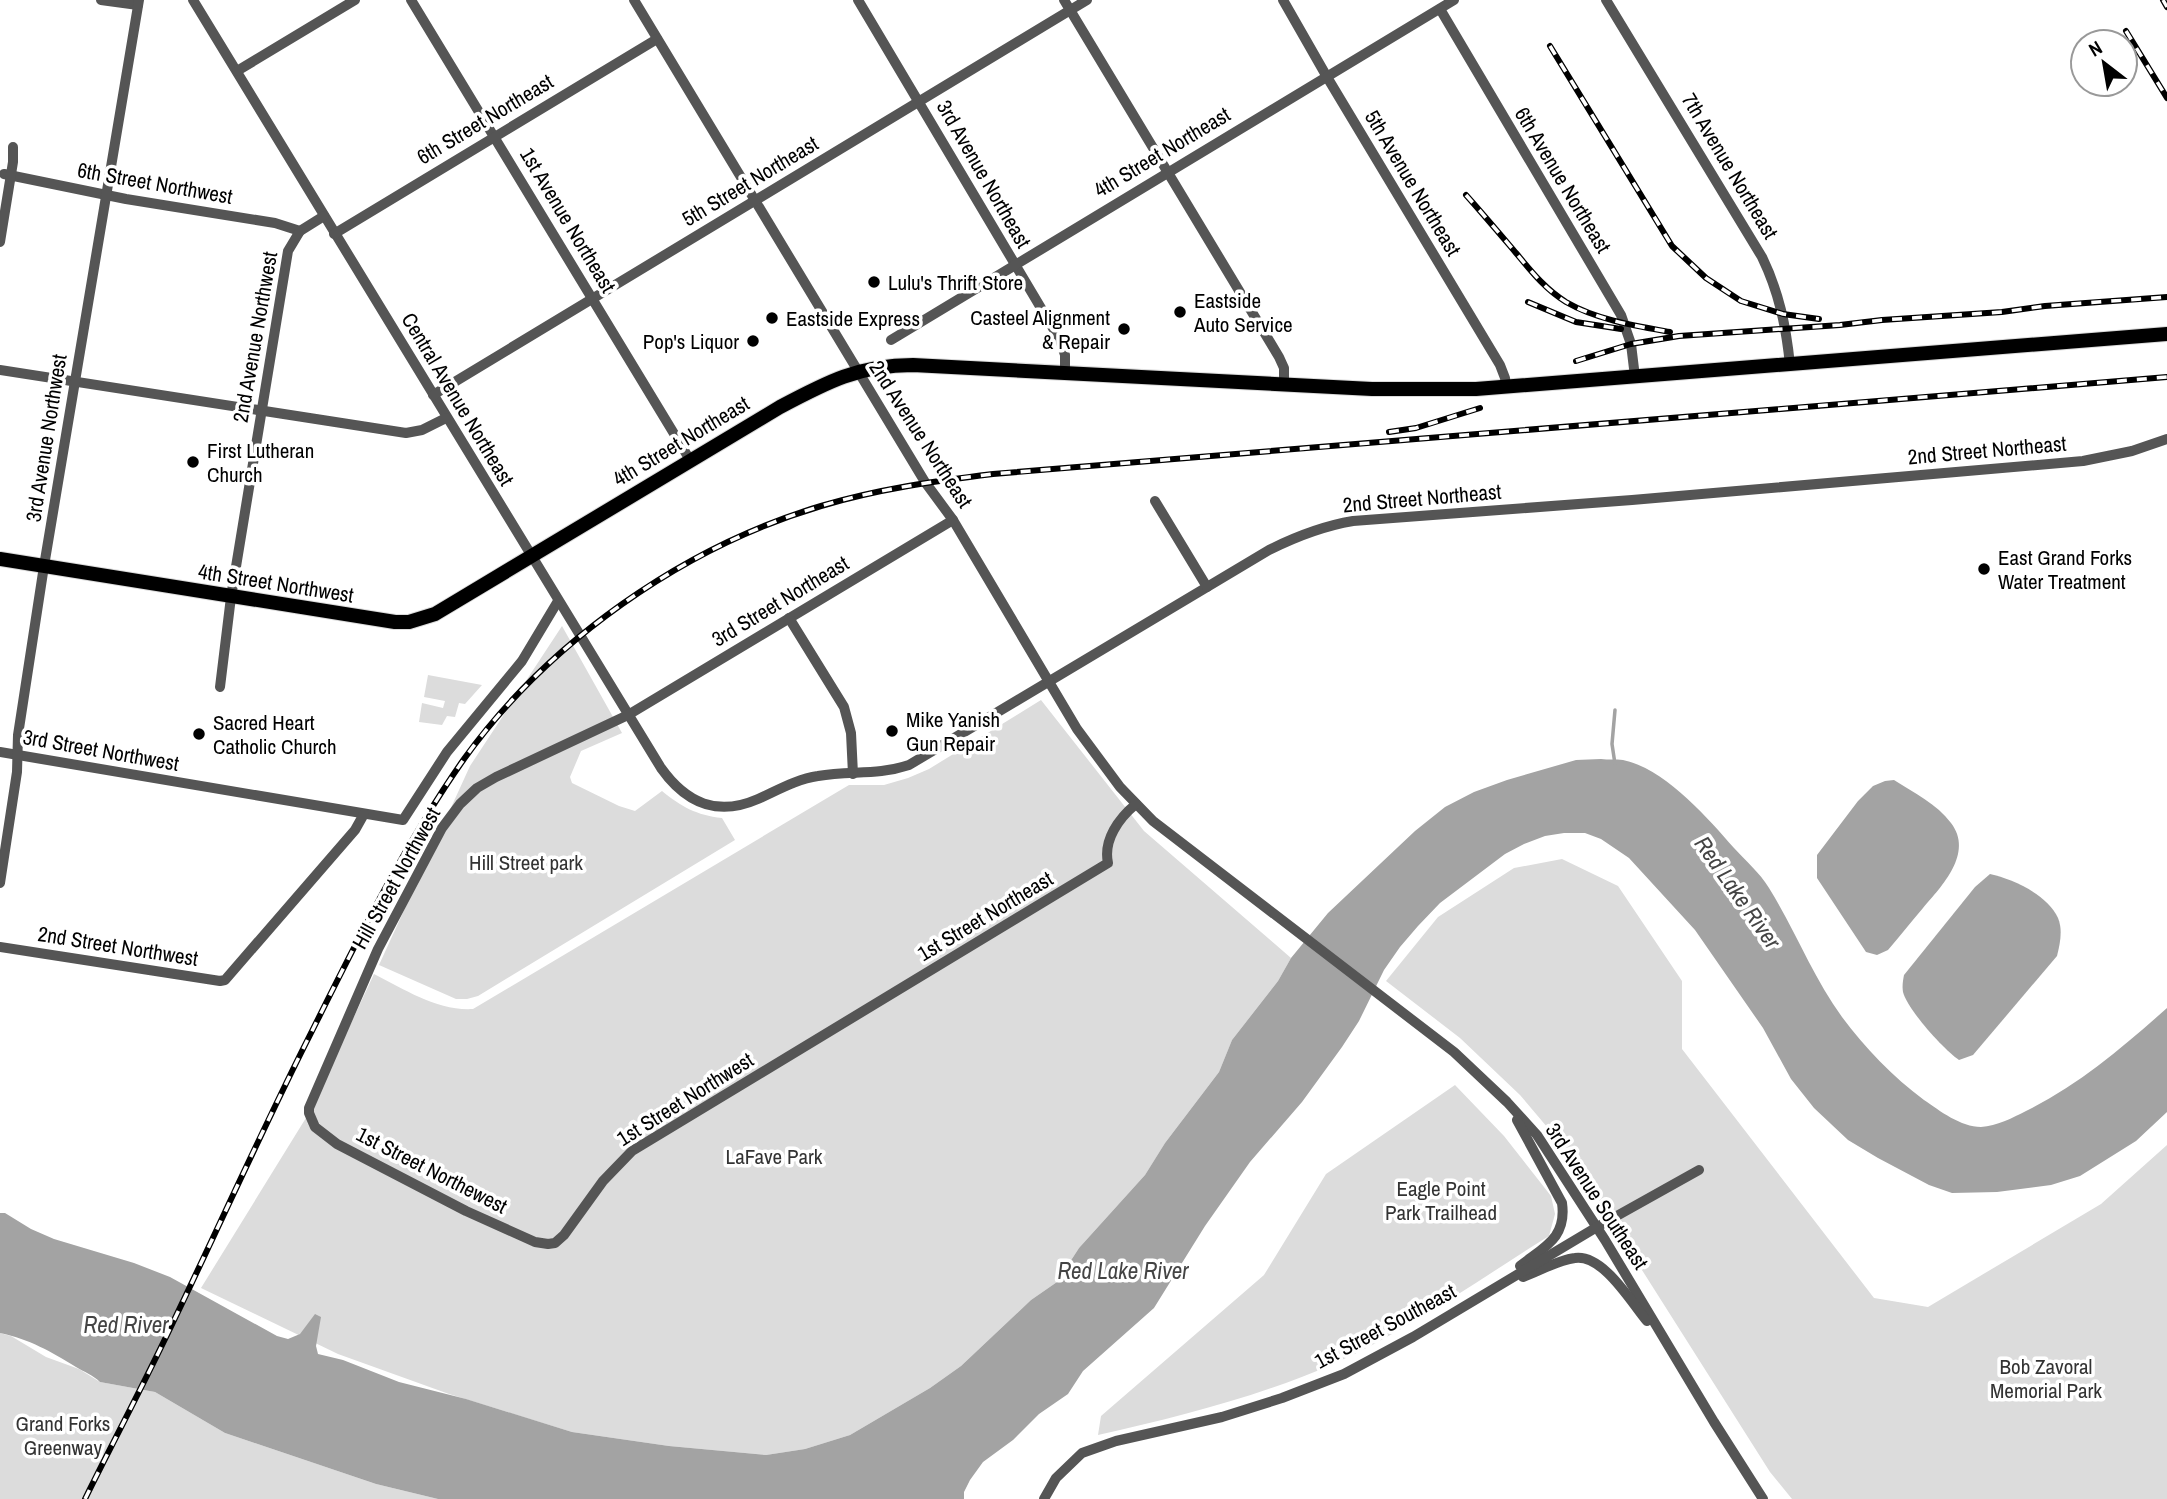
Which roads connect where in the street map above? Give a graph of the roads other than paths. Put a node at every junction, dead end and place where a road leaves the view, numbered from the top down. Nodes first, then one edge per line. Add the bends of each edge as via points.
1 (101, 0) edge
2 (193, 0) edge
3 (355, 0) edge
4 (411, 0) edge
5 (634, 0) edge
6 (858, 0) edge
7 (1087, 0) edge
8 (1283, 0) edge
9 (1454, 0) edge
10 (1606, 0) edge
11 (139, 2) edge
12 (1068, 5) edge
13 (1440, 9) junction
14 (657, 39) junction
15 (237, 71) junction
16 (1327, 77) junction
17 (919, 103) junction
18 (494, 136) junction
19 (13, 147) dead end
20 (1170, 172) junction
21 (7, 174) junction
22 (106, 195) junction
23 (756, 200) junction
24 (324, 216) junction
25 (300, 231) junction
26 (334, 234) junction
27 (0, 242) edge
28 (1015, 265) junction
29 (593, 299) junction
30 (2167, 334) edge
31 (891, 340) dead end
32 (1790, 365) junction
33 (0, 370) edge
34 (857, 371) junction
35 (1065, 372) junction
36 (1635, 377) junction
37 (75, 382) junction
38 (1284, 384) junction
39 (1506, 388) junction
40 (433, 395) junction
41 (262, 410) junction
42 (446, 418) junction
43 (2167, 439) edge
44 (690, 460) junction
45 (1155, 501) dead end
46 (953, 520) junction
47 (531, 557) junction
48 (0, 559) edge
49 (44, 566) junction
50 (1207, 587) junction
51 (231, 597) junction
52 (558, 601) junction
53 (789, 618) junction
54 (1049, 683) junction
55 (220, 687) dead end
56 (628, 715) junction
57 (0, 752) edge
58 (18, 755) junction
59 (853, 774) junction
60 (704, 804) joint
61 (1136, 804) junction
62 (364, 814) junction
63 (1174, 835) joint
64 (0, 883) edge
65 (0, 947) edge
66 (823, 1037) joint
67 (1507, 1102) junction
68 (309, 1108) joint
69 (1699, 1170) dead end
70 (1597, 1227) junction
71 (555, 1242) joint
72 (1488, 1292) junction
73 (1671, 1350) junction
74 (1044, 1499) edge
75 (1763, 1499) edge

1 - 11 street
2 - 15 street, Central Avenue Northeast
3 - 15 street
4 - 18 street, 1st Avenue Northeast
5 - 14 street, 2nd Avenue Northeast
6 - 17 street, 3rd Avenue Northeast
7 - 12 street, 5th Street Northeast
8 - 16 street, 5th Avenue Northeast
9 - 13 street, 4th Street Northeast
10 - 32 street, 7th Avenue Northeast via 1762,257 1783,314
11 - 22 street, 3rd Avenue Northwest
12 - 17 street, 5th Street Northeast
12 - 20 street
13 - 16 street, 4th Street Northeast
13 - 36 street, 6th Avenue Northeast via 1621,315
14 - 18 street, 6th Street Northeast
14 - 23 street, 2nd Avenue Northeast
15 - 24 street, Central Avenue Northeast
16 - 20 street, 4th Street Northeast
16 - 39 street, 5th Avenue Northeast via 1500,365
17 - 23 street, 5th Street Northeast
17 - 28 street, 3rd Avenue Northeast
18 - 26 street, 6th Street Northeast
18 - 29 street, 1st Avenue Northeast
19 - 21 street
20 - 28 street, 4th Street Northeast
20 - 38 street via 1279,357
21 - 22 street, 6th Street Northwest
21 - 27 street
22 - 25 street, 6th Street Northwest
22 - 37 street, 3rd Avenue Northwest
23 - 29 street, 5th Street Northeast
23 - 34 street, 2nd Avenue Northeast
24 - 25 street, 2nd Avenue Northwest
24 - 26 street, Central Avenue Northeast
25 - 41 street, 2nd Avenue Northwest via 286,263
26 - 40 street, Central Avenue Northeast
28 - 31 street, 4th Street Northeast
28 - 35 street, 3rd Avenue Northeast via 1060,340
29 - 40 street, 5th Street Northeast
29 - 44 street, 1st Avenue Northeast
30 - 32 main road, 4th Street Northeast
32 - 36 main road, 4th Street Northeast
33 - 37 street
34 - 35 main road, 4th Street Northeast via 913,365
34 - 44 main road, 4th Street Northeast via 780,407
34 - 46 street, 2nd Avenue Northeast
35 - 38 main road, 4th Street Northeast
36 - 39 main road, 4th Street Northeast
37 - 41 street
37 - 49 street, 3rd Avenue Northwest
38 - 39 main road, 4th Street Northeast
40 - 42 street, Central Avenue Northeast
41 - 42 street via 407,433
41 - 51 street, 2nd Avenue Northwest
42 - 47 street, Central Avenue Northeast
43 - 50 street, 2nd Street Northeast via 2083,461 1353,521 1289,540
44 - 47 main road, 4th Street Northeast
45 - 50 street
46 - 53 street, 3rd Street Northeast
46 - 54 street, 2nd Avenue Northeast
47 - 51 main road, 4th Street Northwest via 435,614 409,622
47 - 52 street, Central Avenue Northeast
48 - 49 main road, 4th Street Northwest
49 - 51 main road, 4th Street Northwest
49 - 58 street, 3rd Avenue Northwest
50 - 54 street, 2nd Street Northeast
51 - 55 street, 2nd Avenue Northwest
52 - 56 street, Central Avenue Northeast
52 - 62 street, 3rd Street Northwest via 522,661 447,752 403,820
53 - 56 street, 3rd Street Northeast
53 - 59 street via 844,706
54 - 59 street, 2nd Street Northeast via 909,765
54 - 61 street, 2nd Avenue Northeast via 1092,752
56 - 60 street, Central Avenue Northeast via 671,782
56 - 68 street, Hill Street Northwest via 496,777 460,804 442,828 378,949
57 - 58 street, 3rd Street Northwest
58 - 62 street, 3rd Street Northwest
58 - 64 street, 3rd Avenue Northwest
59 - 60 street, 2nd Street Northeast via 804,779 735,806
61 - 63 street, 2nd Avenue Northeast
61 - 66 street, 1st Street Northeast via 1112,832 1108,863
62 - 65 street, 2nd Street Northwest via 355,831 229,978 220,981
63 - 67 street, 3rd Avenue Southeast via 1454,1052
66 - 71 street, 1st Street Northwest via 632,1151
67 - 70 street, 3rd Avenue Southeast via 1546,1147
67 - 72 street via 1562,1203 1564,1219 1554,1239
68 - 71 street, 1st Street Northewest via 315,1127 337,1144 466,1211 536,1242
69 - 70 street, 1st Street Southeast
70 - 72 street, 1st Street Southeast
70 - 73 street, 3rd Avenue Southeast
72 - 73 street via 1574,1258 1589,1259 1601,1266
72 - 74 street, 1st Street Southeast via 1344,1374 1222,1417 1097,1447 1056,1478
73 - 75 street, 3rd Avenue Southeast

